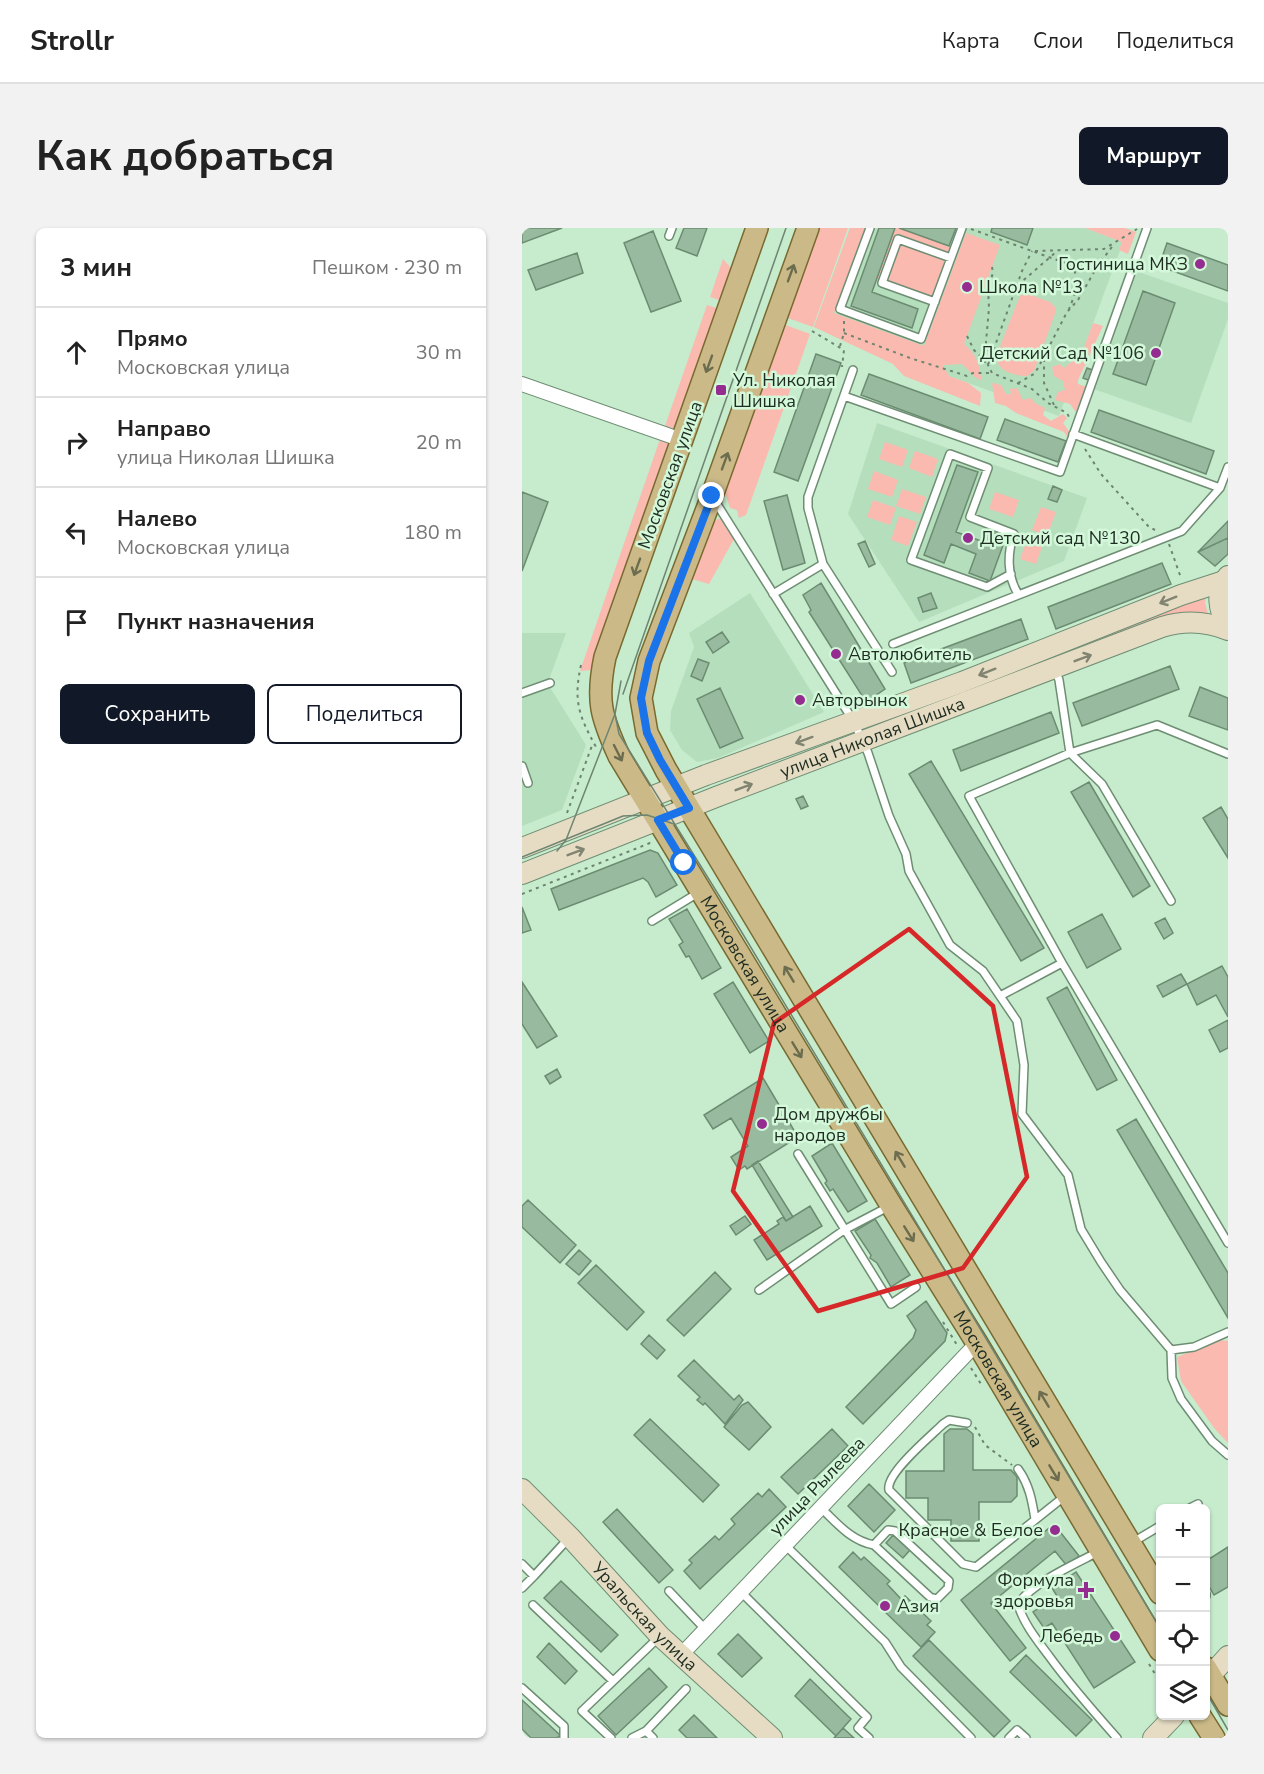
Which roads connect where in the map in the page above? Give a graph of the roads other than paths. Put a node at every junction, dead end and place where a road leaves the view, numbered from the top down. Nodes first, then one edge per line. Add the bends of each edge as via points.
1 (672, 228) edge
2 (757, 228) edge
3 (808, 228) edge
4 (870, 228) edge
5 (962, 228) edge
6 (1147, 228) edge
7 (669, 236) dead end
8 (951, 258) junction
9 (935, 302) junction
10 (853, 370) dead end
11 (522, 384) edge
12 (844, 396) junction
13 (1077, 435) junction
14 (682, 440) junction
15 (1228, 467) edge
16 (1227, 476) edge
17 (1220, 488) junction
18 (712, 496) junction
19 (823, 564) junction
20 (1011, 574) junction
21 (1226, 578) edge
22 (773, 594) junction
23 (1018, 594) junction
24 (1228, 628) edge
25 (893, 644) dead end
26 (1055, 669) junction
27 (892, 672) dead end
28 (550, 683) dead end
29 (522, 693) edge
30 (854, 722) junction
31 (864, 742) junction
32 (1070, 753) junction
33 (1228, 754) edge
34 (522, 766) edge
35 (528, 783) dead end
36 (676, 787) junction
37 (645, 799) junction
38 (689, 808) junction
39 (658, 820) junction
40 (522, 848) edge
41 (522, 874) edge
42 (701, 892) junction
43 (1171, 901) dead end
44 (652, 921) dead end
45 (1062, 963) junction
46 (1000, 996) junction
47 (798, 1154) dead end
48 (891, 1205) junction
49 (844, 1230) junction
50 (1228, 1243) edge
51 (916, 1287) dead end
52 (759, 1290) dead end
53 (1228, 1332) edge
54 (977, 1343) junction
55 (1170, 1350) junction
56 (967, 1423) road end
57 (1228, 1455) edge
58 (1018, 1469) road end
59 (522, 1489) edge
60 (1067, 1495) junction
61 (820, 1508) junction
62 (1035, 1519) junction
63 (1156, 1529) edge
64 (570, 1537) junction
65 (1131, 1544) junction
66 (785, 1545) junction
67 (874, 1545) junction
68 (1100, 1551) junction
69 (522, 1564) edge
70 (534, 1576) junction
71 (1156, 1585) edge
72 (522, 1588) edge
73 (669, 1591) dead end
74 (741, 1592) junction
75 (533, 1605) dead end
76 (705, 1629) junction
77 (660, 1636) junction
78 (1156, 1642) edge
79 (682, 1654) junction
80 (1228, 1656) edge
81 (1210, 1672) edge
82 (1210, 1679) edge
83 (613, 1681) junction
84 (522, 1688) edge
85 (686, 1689) dead end
86 (1228, 1705) edge
87 (1170, 1720) edge
88 (1203, 1720) edge
89 (646, 1731) junction
90 (564, 1738) edge
91 (612, 1738) edge
92 (632, 1738) edge
93 (653, 1738) edge
94 (772, 1738) edge
95 (869, 1738) edge
96 (971, 1738) edge
97 (1009, 1738) edge
98 (1026, 1738) edge
99 (1117, 1738) edge
100 (1153, 1738) edge
101 (1214, 1738) edge

1 - 7 lane
2 -> 14 main road, Московская улица
18 -> 3 main road, Московская улица
4 - 9 lane via 840,309 921,339
5 - 8 lane
6 - 13 lane via 1077,424
8 - 9 lane
8 - 9 lane via 897,239 882,283
10 - 12 lane
11 - 14 street
12 - 13 lane via 1060,472
12 - 19 lane via 808,497
13 - 17 lane
14 -> 37 main road, Московская улица via 600,678 604,724
15 - 16 lane
16 - 17 lane
17 - 23 lane via 1182,531
18 - 22 lane
18 - 36 main road, Московская улица via 649,661 641,698 647,733
19 - 22 lane
19 - 27 lane
20 - 20 lane via 1009,549 1014,534 970,517 988,468 950,454 911,560 987,587
20 - 23 lane
21 - 24 main road via 1219,603
21 -> 30 main road, улица Николая Шишка
22 - 30 lane
23 - 25 lane
26 -> 24 main road, улица Николая Шишка via 1174,623 1199,622
26 - 31 main road, улица Николая Шишка
26 - 32 lane
28 - 29 lane
30 - 31 lane
30 -> 36 main road, улица Николая Шишка
38 -> 31 main road, улица Николая Шишка
31 - 46 lane via 909,871 950,945 983,971
32 - 33 lane via 1157,725
32 - 43 lane via 1102,784
32 - 45 lane via 969,796
34 - 35 lane
36 - 37 main road, улица Николая Шишка
36 - 38 main road, Московская улица
37 - 39 main road, Московская улица
37 - 40 main road, улица Николая Шишка
38 - 39 main road, улица Николая Шишка
65 -> 38 main road, Московская улица
41 -> 39 main road, улица Николая Шишка
39 - 42 main road, Московская улица
42 - 44 lane
42 -> 48 main road, Московская улица
45 - 46 lane
45 - 50 lane
46 - 55 lane via 1017,1021 1024,1065 1022,1114 1068,1174 1081,1229 1101,1262
47 - 49 lane
48 - 49 lane
48 -> 54 main road, Московская улица
49 - 51 lane via 891,1304
49 - 52 lane
53 - 55 lane via 1194,1347
54 -> 60 main road, Московская улица
54 - 61 street, улица Рылеева
55 - 57 lane via 1172,1378 1181,1399 1212,1441
56 - 62 lane via 949,1420 943,1424 893,1474 889,1490 970,1567 976,1567
58 - 62 lane via 1031,1495
59 - 64 main road, Уральская улица
60 - 62 lane
60 - 68 main road, Московская улица
61 - 66 street, улица Рылеева
61 - 67 lane via 853,1538
63 - 65 lane
64 - 70 lane
64 - 77 main road, Уральская улица
65 - 71 main road, Московская улица
66 - 74 street, улица Рылеева
66 - 96 lane via 885,1642 901,1667
67 - 67 lane via 930,1597 937,1599 948,1588 949,1581 895,1531 888,1530
68 - 78 main road, Московская улица
68 - 99 lane via 1038,1586 1018,1604 1021,1615 1080,1698
69 - 70 lane
70 - 72 lane
73 - 76 lane
74 - 76 street, улица Рылеева
74 - 95 lane via 867,1717 858,1728
75 - 83 lane
76 - 79 street, улица Рылеева
77 - 79 main road, Уральская улица
77 - 83 lane
79 - 94 main road, Уральская улица
80 - 81 main road
82 - 86 main road
83 - 91 lane via 582,1711
84 - 90 lane via 564,1726
85 - 89 lane
87 - 100 main road
88 - 101 main road
89 - 92 lane
89 - 93 lane
97 - 98 lane via 1017,1730

